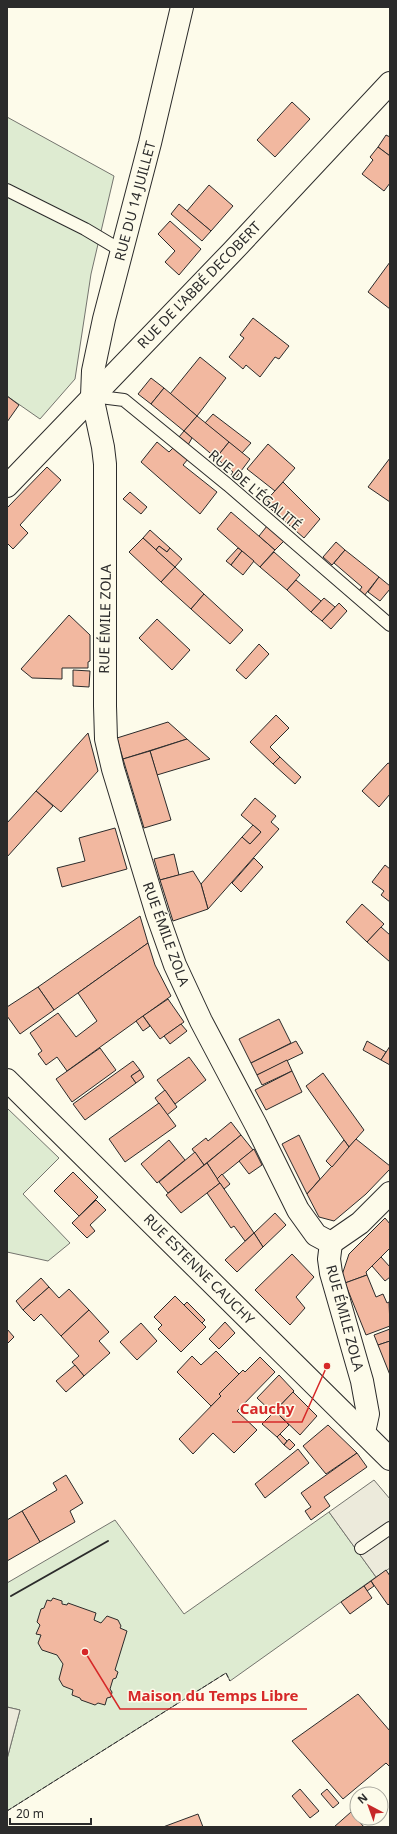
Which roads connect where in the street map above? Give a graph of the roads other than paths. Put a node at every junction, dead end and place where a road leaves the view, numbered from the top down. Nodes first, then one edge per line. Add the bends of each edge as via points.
1 (182, 7) edge
2 (390, 83) edge
3 (7, 190) edge
4 (122, 251) junction
5 (92, 396) junction
6 (7, 486) edge
7 (390, 624) edge
8 (7, 1080) edge
9 (390, 1193) edge
10 (331, 1243) junction
11 (364, 1432) junction
12 (390, 1459) edge
13 (390, 1528) edge
14 (361, 1548) dead end

1 - 4 street, RUE DU 14 JUILLET
2 - 5 street, RUE DE L'ABBÉ DECOBERT via 232,252
3 - 4 lane
4 - 5 street, RUE DU 14 JUILLET via 96,352
5 - 6 street, RUE DE L'ABBÉ DECOBERT
5 - 7 lane, RUE DE L'ÉGALITÉ via 124,400
5 - 10 street, RUE ÉMILE ZOLA via 104,447 105,464 105,724 113,769 157,914 192,1003 298,1210 316,1235
8 - 11 street, RUE ESTENNE CAUCHY
9 - 10 street via 360,1223
10 - 11 street, RUE ÉMILE ZOLA via 331,1272 362,1381 368,1414
11 - 12 street, RUE ESTENNE CAUCHY
13 - 14 lane

